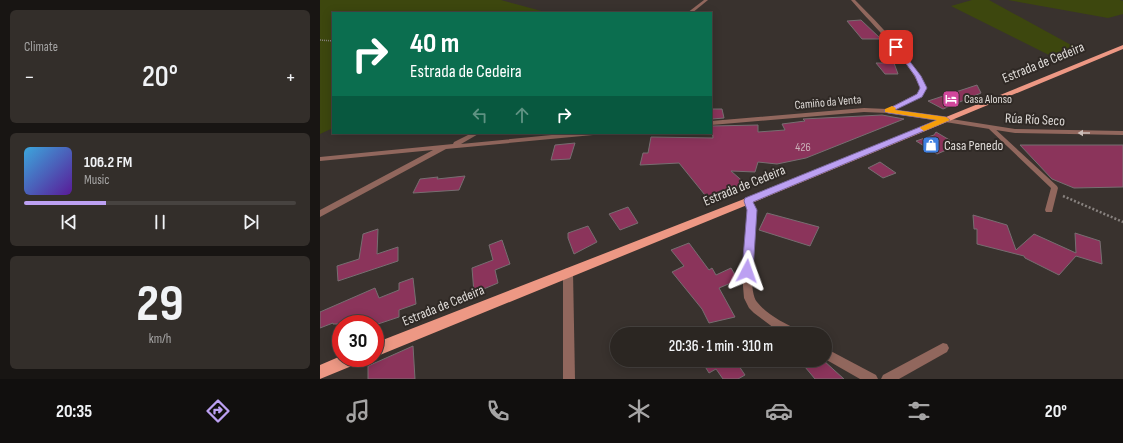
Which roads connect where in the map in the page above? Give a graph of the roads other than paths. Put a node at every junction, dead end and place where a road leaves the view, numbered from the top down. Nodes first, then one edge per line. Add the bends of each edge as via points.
1 (706, 0) edge
2 (853, 0) edge
3 (690, 12) edge
4 (1123, 47) edge
5 (888, 111) junction
6 (946, 120) junction
7 (712, 123) edge
8 (991, 128) junction
9 (1123, 133) edge
10 (475, 134) edge
11 (581, 134) edge
12 (449, 145) junction
13 (320, 159) edge
14 (748, 201) junction
15 (1049, 210) dead end
16 (320, 214) edge
17 (568, 272) junction
18 (783, 327) edge
19 (384, 346) edge
20 (944, 348) dead end
21 (832, 357) edge
22 (332, 367) edge
23 (320, 372) edge
24 (569, 379) edge
25 (872, 379) edge
26 (887, 379) edge

1 - 3 street
2 - 5 street via 896,47 924,88 919,95
4 - 6 main road, Estrada de Cedeira
5 - 6 street, Camiño da Venta
5 - 7 street, Camiño da Venta via 864,110
6 - 8 street, Rúa Río Seco
6 - 14 main road, Estrada de Cedeira
9 -> 8 street, Rúa Río Seco via 1060,133
8 - 15 lane via 1055,188
10 - 12 street
11 - 12 street
12 - 13 street
12 - 16 street
14 - 17 main road, Estrada de Cedeira
14 - 18 street via 752,210 746,286 752,304
17 - 19 main road, Estrada de Cedeira
17 - 24 street
20 - 26 street
21 - 25 street
22 - 23 main road

